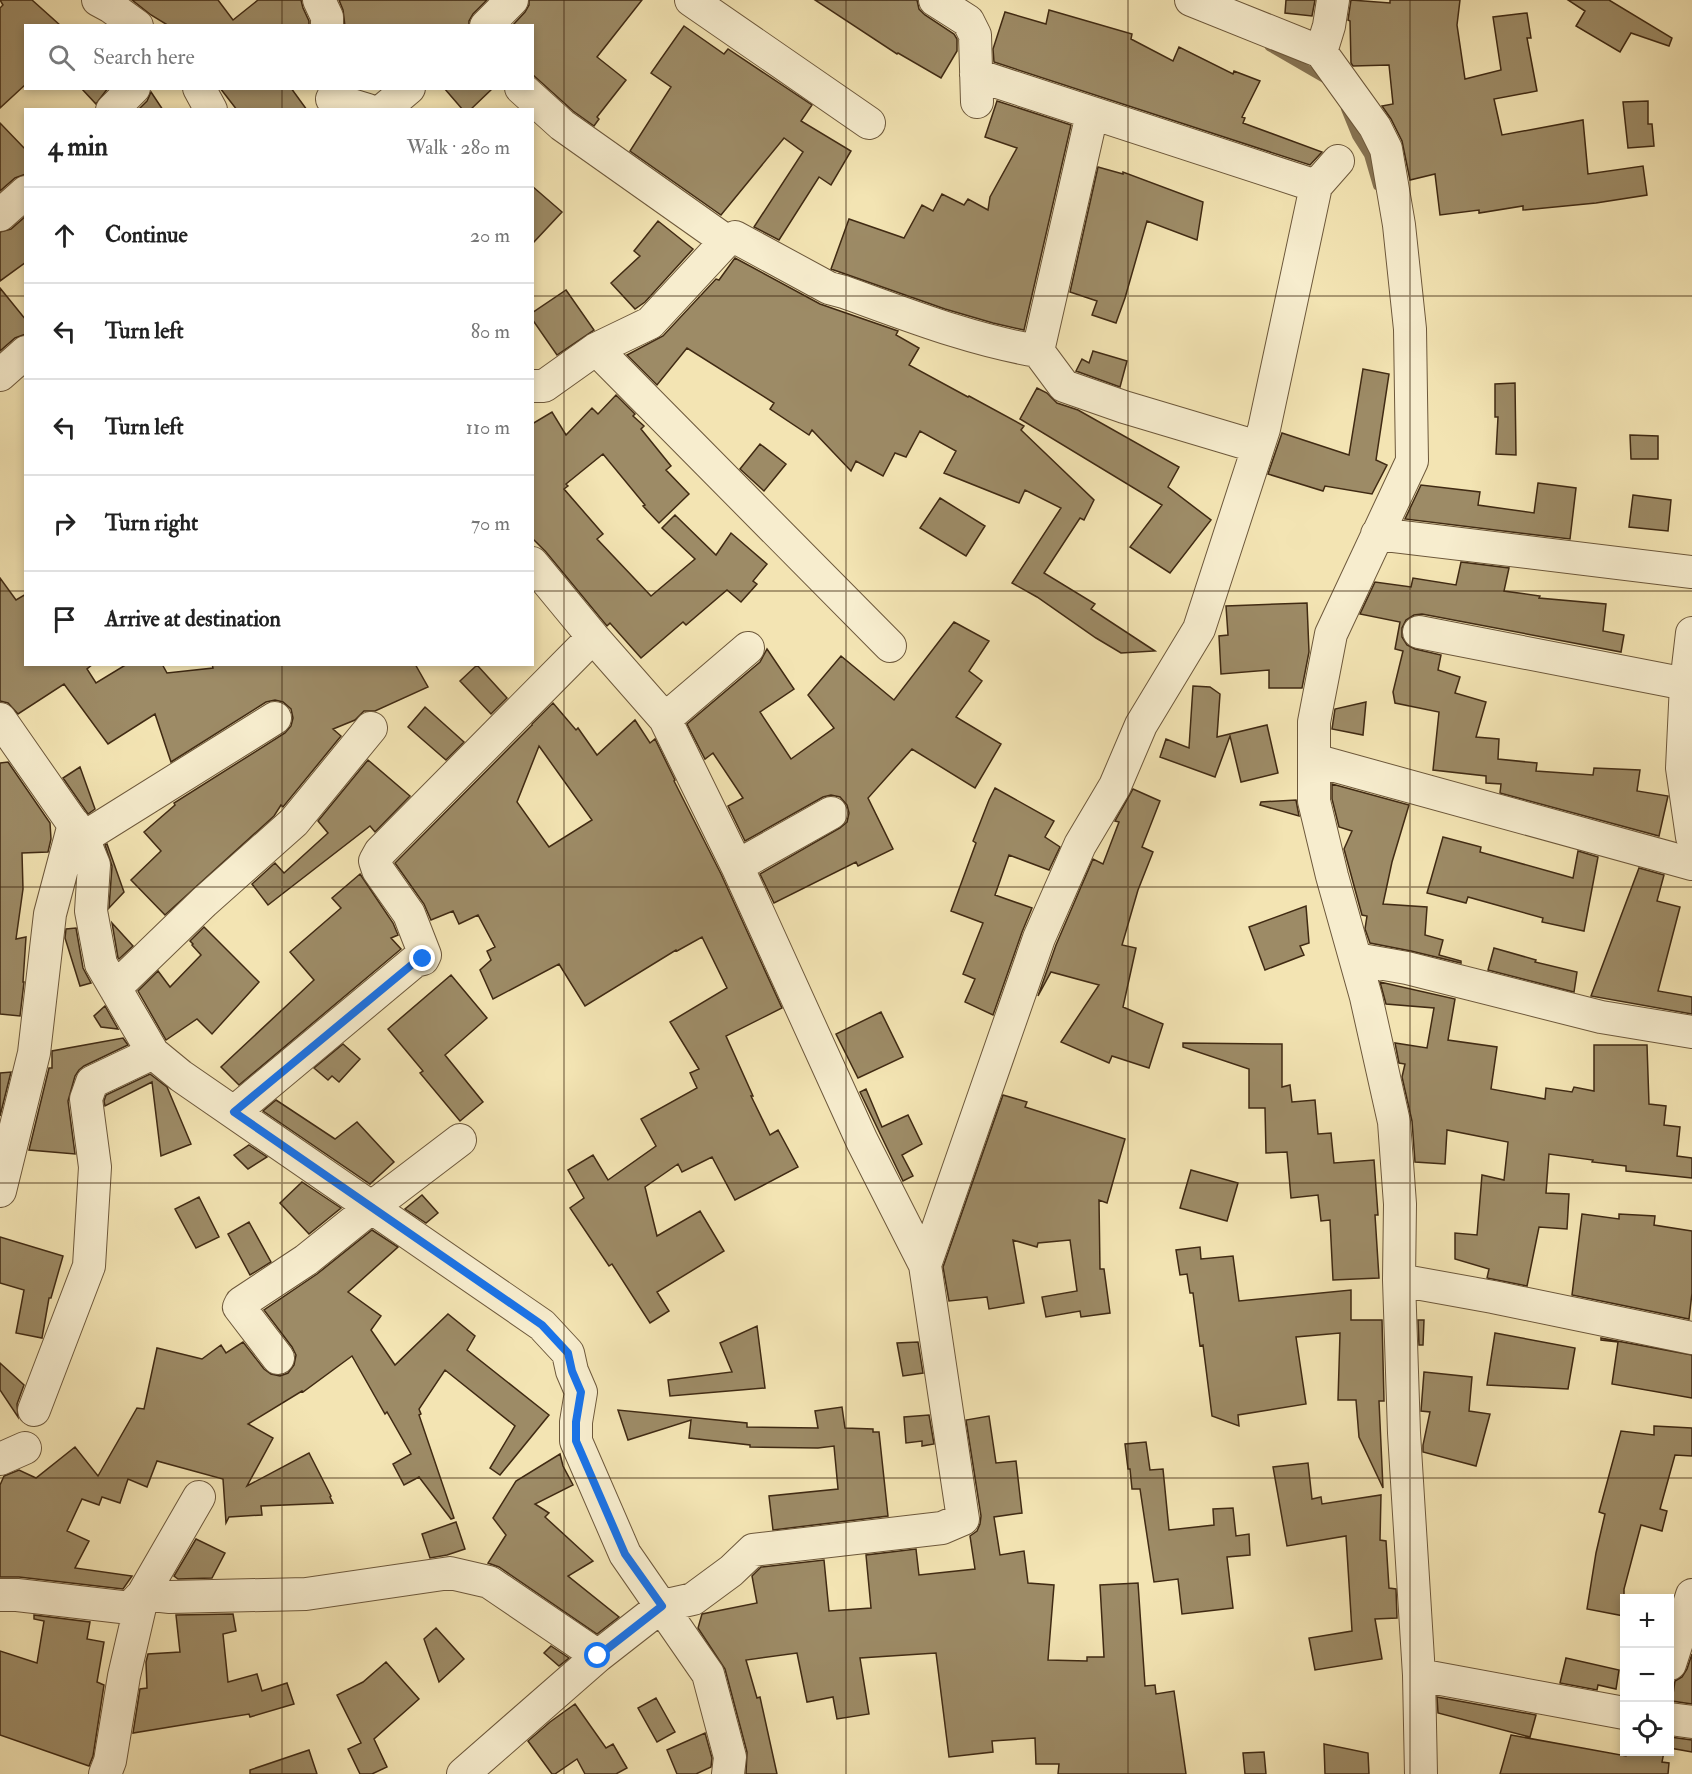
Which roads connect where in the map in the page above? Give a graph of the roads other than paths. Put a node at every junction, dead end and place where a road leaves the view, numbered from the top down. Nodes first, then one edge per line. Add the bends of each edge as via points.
1 (98, 0) edge
2 (319, 0) edge
3 (512, 0) edge
4 (692, 0) edge
5 (935, 0) edge
6 (1191, 0) edge
7 (1333, 0) edge
8 (134, 24) edge
9 (327, 24) edge
10 (488, 24) edge
11 (1322, 52) junction
12 (132, 90) edge
13 (200, 90) edge
14 (407, 90) edge
15 (523, 90) edge
16 (329, 99) edge
17 (114, 108) edge
18 (210, 108) edge
19 (361, 108) edge
20 (384, 108) edge
21 (1092, 114) junction
22 (869, 123) dead end
23 (1338, 161) dead end
24 (1316, 186) junction
25 (24, 194) edge
26 (0, 214) edge
27 (726, 241) junction
28 (596, 348) junction
29 (1038, 351) junction
30 (24, 354) edge
31 (0, 375) edge
32 (534, 386) edge
33 (1258, 447) junction
34 (1377, 534) junction
35 (534, 565) edge
36 (1692, 572) edge
37 (1419, 632) dead end
38 (1692, 633) edge
39 (593, 637) junction
40 (890, 646) dead end
41 (748, 648) dead end
42 (1686, 684) junction
43 (275, 718) dead end
44 (0, 719) edge
45 (665, 719) junction
46 (371, 728) dead end
47 (1314, 760) junction
48 (831, 813) dead end
49 (79, 831) junction
50 (1692, 837) edge
51 (1692, 864) edge
52 (737, 866) junction
53 (1356, 959) junction
54 (115, 988) junction
55 (1692, 1032) edge
56 (153, 1053) junction
57 (234, 1112) junction
58 (460, 1140) dead end
59 (0, 1191) edge
60 (372, 1207) junction
61 (926, 1265) junction
62 (1399, 1280) junction
63 (1692, 1338) edge
64 (278, 1358) dead end
65 (34, 1410) dead end
66 (199, 1497) dead end
67 (143, 1594) junction
68 (1692, 1595) edge
69 (0, 1596) edge
70 (662, 1606) junction
71 (1674, 1651) edge
72 (598, 1656) junction
73 (1419, 1675) junction
74 (1620, 1712) edge
75 (1674, 1720) edge
76 (1692, 1722) edge
77 (105, 1774) edge
78 (463, 1774) edge
79 (728, 1774) edge
80 (1421, 1774) edge

1 - 8 street
2 - 9 street
3 - 10 street
4 - 22 street
5 - 21 street via 968,21 975,35 976,88
6 - 11 street
7 - 11 street
11 - 34 street via 1386,149 1400,237 1410,329 1412,460
12 - 17 street
13 - 18 street
14 - 20 street
15 - 27 street via 562,125
16 - 19 street
21 - 24 street
21 - 29 street
23 - 24 street
24 - 33 street
25 - 26 street
27 - 28 street via 650,323
27 - 29 street via 735,237 829,288 956,333
28 - 32 street via 544,386
28 - 40 street
29 - 33 street via 1064,386
30 - 31 street
33 - 61 street via 1199,629 1141,725 1115,786 1080,845 1039,938
34 - 36 street
34 - 47 street via 1331,634 1314,722
35 - 39 street
37 - 42 street
38 - 42 street
39 - 45 street
39 - 57 street via 375,861 409,914 425,955 423,959
41 - 45 street
42 - 50 street via 1682,768
43 - 49 street
44 - 49 street
45 - 52 street
46 - 54 street via 294,822
47 - 51 street
47 - 53 street via 1314,801
48 - 52 street
49 - 54 street via 94,865 91,911 102,964
49 - 59 street via 50,914 34,1053
52 - 61 street via 862,1141
53 - 55 street via 1601,1017
53 - 62 street via 1394,1122 1400,1204
54 - 56 street
56 - 57 street
56 - 65 street via 92,1083 86,1099 95,1167 89,1266
57 - 60 street
58 - 60 street
60 - 64 street via 306,1260 241,1303 239,1307
60 - 70 street via 542,1325 568,1353 581,1392 576,1441 625,1554
61 - 70 street via 963,1519 942,1528 753,1550 693,1599
62 - 63 street
62 - 73 street
66 - 67 street
67 - 69 street via 130,1608
67 - 72 street via 306,1594 450,1573 489,1582
67 - 77 street
68 - 71 street
70 - 72 street
70 - 79 street via 708,1674 730,1757
72 - 78 street
73 - 74 street
73 - 80 street
75 - 76 street

